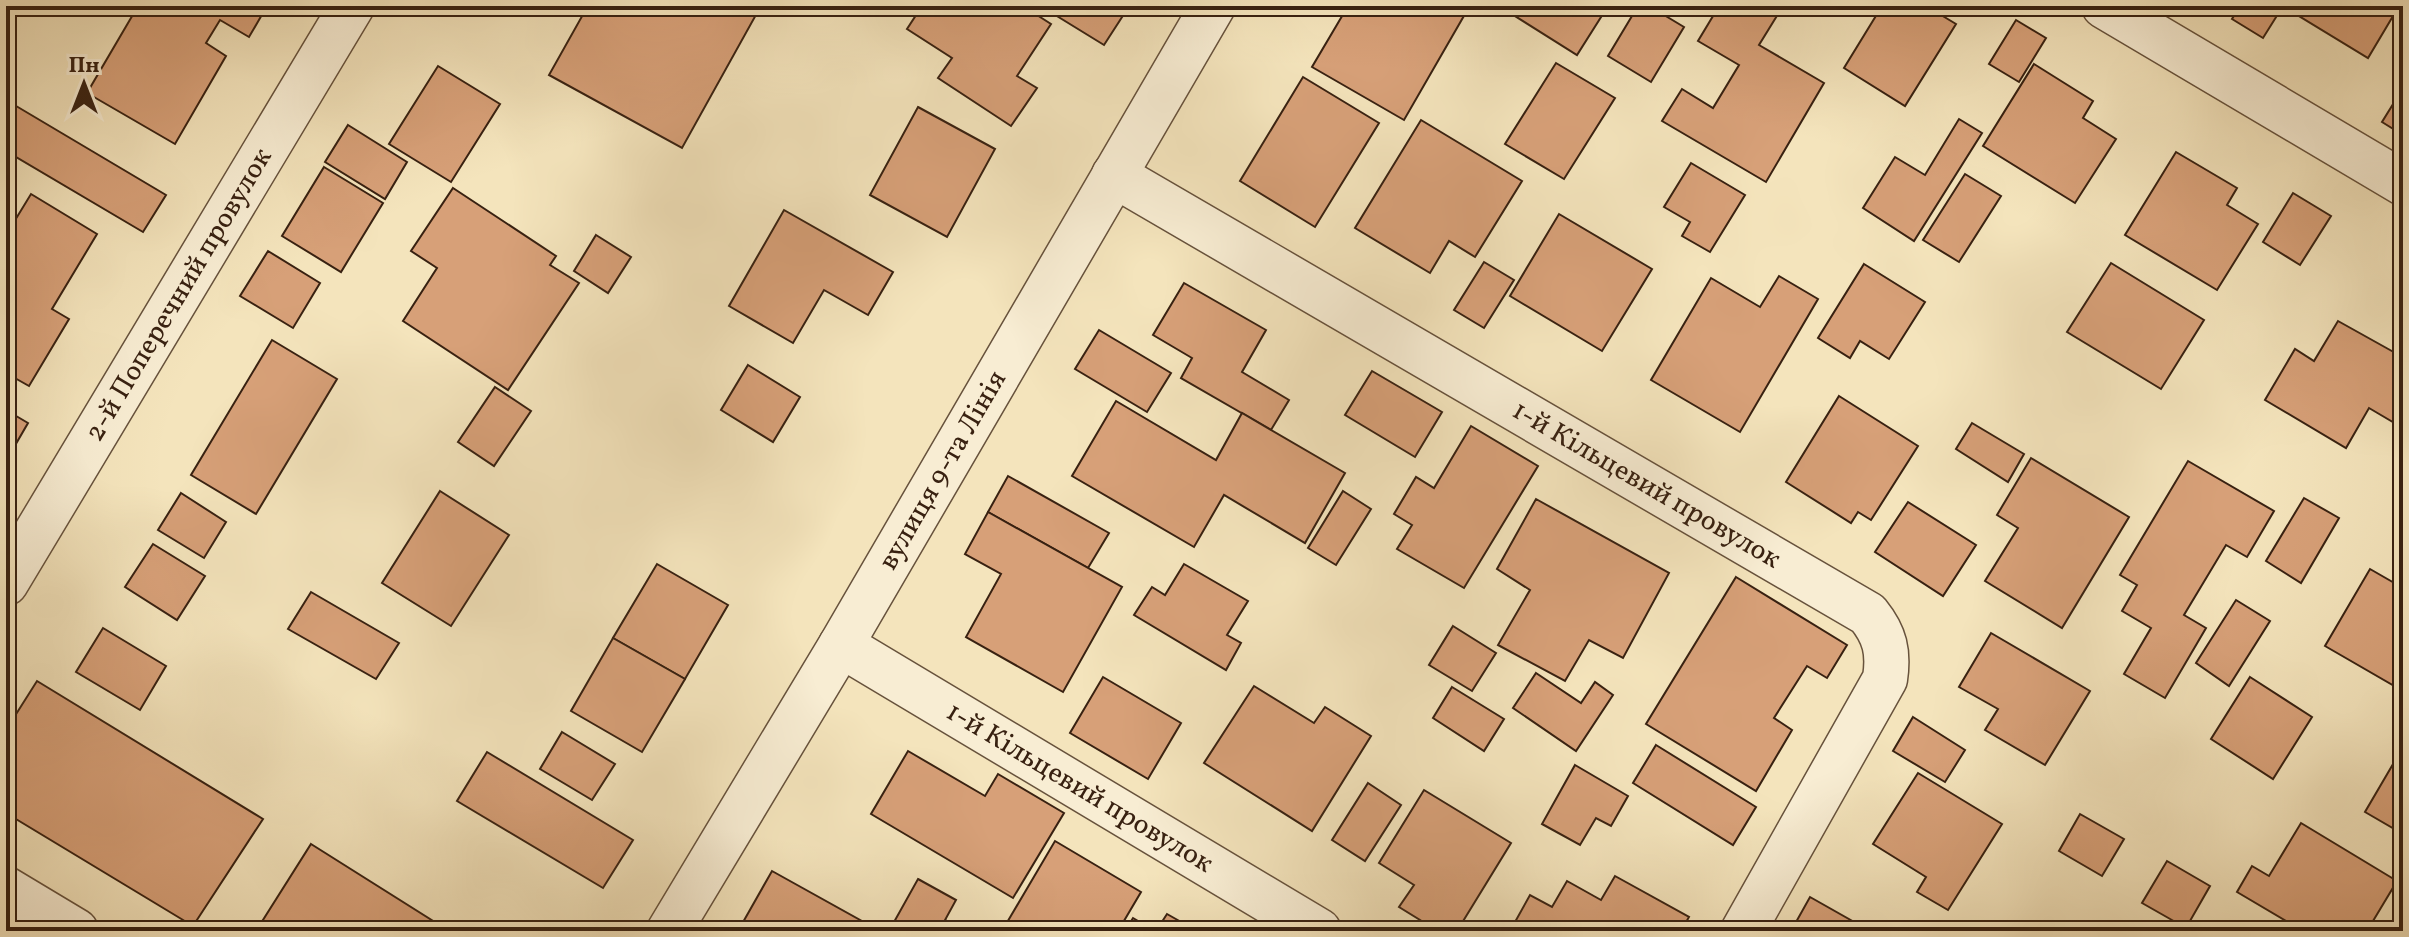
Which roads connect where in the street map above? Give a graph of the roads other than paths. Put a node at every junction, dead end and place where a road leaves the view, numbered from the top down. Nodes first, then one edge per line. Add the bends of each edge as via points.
1 (352, 6) edge
2 (1213, 6) edge
3 (2104, 6) edge
4 (1114, 175) junction
5 (2403, 183) edge
6 (6, 583) edge
7 (841, 645) junction
8 (6, 889) edge
9 (76, 931) edge
10 (669, 931) edge
11 (1319, 931) edge
12 (1743, 931) edge

1 - 6 street, 2-й Поперечний провулок
2 - 4 street, вулиця 9-та Лінія
3 - 5 street
4 - 7 street, вулиця 9-та Лінія
4 - 12 street, 1-й Кільцевий провулок via 1868,614 1882,632 1888,658 1885,679
7 - 10 street, вулиця 9-та Лінія
7 - 11 street, 1-й Кільцевий провулок
8 - 9 street

